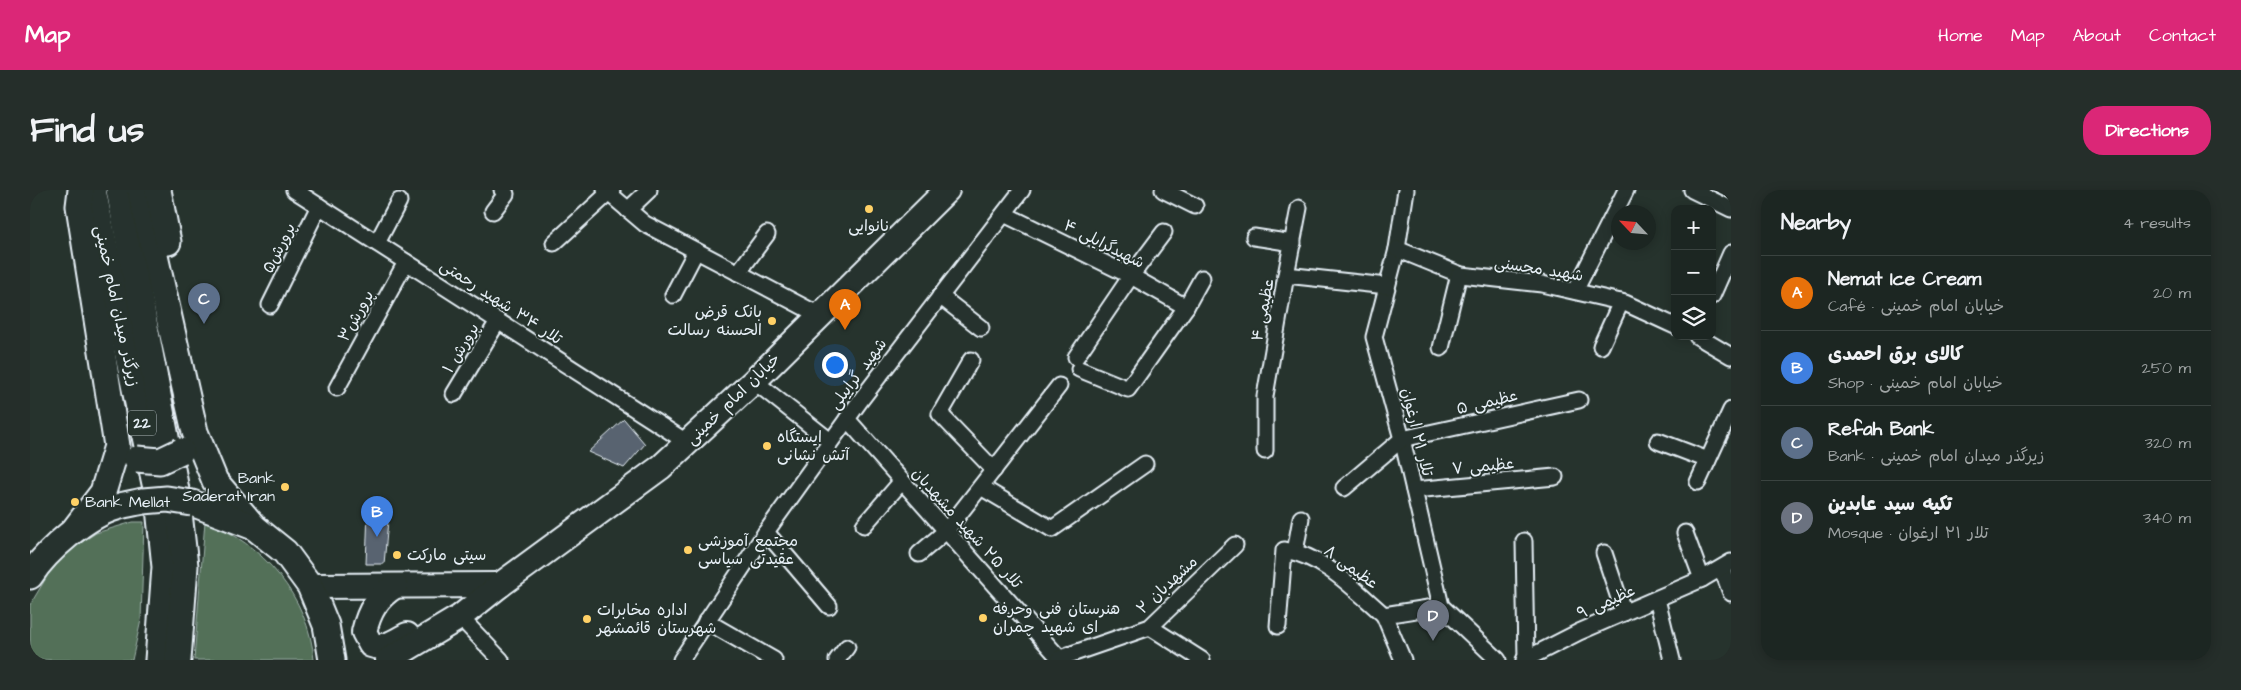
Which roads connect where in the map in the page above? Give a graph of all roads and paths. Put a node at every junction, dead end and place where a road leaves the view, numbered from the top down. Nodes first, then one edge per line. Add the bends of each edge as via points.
1 (81, 190) edge
2 (93, 190) edge
3 (119, 190) edge
4 (140, 190) edge
5 (158, 190) edge
6 (294, 190) edge
7 (502, 190) edge
8 (649, 190) edge
9 (947, 190) edge
10 (1022, 190) edge
11 (1163, 190) edge
12 (1406, 190) edge
13 (1626, 190) edge
14 (1692, 190) edge
15 (609, 191) edge
16 (399, 201) dead end
17 (319, 206) junction
18 (1195, 206) dead end
19 (1299, 208) dead end
20 (1731, 209) edge
21 (628, 210) junction
22 (493, 211) dead end
23 (1004, 214) junction
24 (1164, 232) dead end
25 (768, 234) dead end
26 (1254, 236) dead end
27 (1293, 242) junction
28 (377, 243) junction
29 (554, 243) dead end
30 (1397, 248) junction
31 (696, 251) junction
32 (1731, 254) edge
33 (406, 262) junction
34 (738, 273) junction
35 (1458, 274) junction
36 (1286, 275) junction
37 (1131, 276) junction
38 (1202, 278) dead end
39 (1387, 286) junction
40 (1575, 291) junction
41 (673, 295) dead end
42 (1712, 295) edge
43 (940, 296) junction
44 (1621, 302) junction
45 (270, 305) dead end
46 (1186, 307) junction
47 (819, 314) junction
48 (498, 321) junction
49 (1671, 324) edge
50 (981, 328) dead end
51 (1704, 340) edge
52 (1602, 346) dead end
53 (1441, 348) dead end
54 (1731, 356) edge
55 (971, 360) dead end
56 (754, 380) junction
57 (184, 382) junction
58 (1059, 386) dead end
59 (337, 388) dead end
60 (454, 394) dead end
61 (1579, 400) dead end
62 (1731, 410) edge
63 (847, 419) junction
64 (1402, 439) junction
65 (188, 441) junction
66 (830, 441) junction
67 (1658, 441) dead end
68 (688, 443) junction
69 (1265, 451) dead end
70 (127, 453) junction
71 (1708, 460) junction
72 (1145, 464) dead end
73 (994, 470) junction
74 (1555, 477) dead end
75 (902, 481) junction
76 (1698, 482) dead end
77 (981, 487) junction
78 (1344, 488) dead end
79 (1414, 490) junction
80 (1301, 518) dead end
81 (864, 526) dead end
82 (254, 527) junction
83 (74, 530) junction
84 (946, 531) junction
85 (766, 532) junction
86 (1685, 533) dead end
87 (1524, 541) dead end
88 (1235, 545) dead end
89 (1284, 549) junction
90 (919, 554) dead end
91 (1604, 554) dead end
92 (1726, 566) edge
93 (30, 576) edge
94 (1702, 578) junction
95 (500, 585) junction
96 (310, 586) junction
97 (395, 586) junction
98 (1731, 592) edge
99 (1657, 599) junction
100 (829, 606) dead end
101 (1441, 606) junction
102 (1624, 612) junction
103 (1384, 614) junction
104 (459, 618) junction
105 (706, 621) junction
106 (1278, 626) dead end
107 (1150, 627) junction
108 (848, 647) dead end
109 (1061, 659) edge
110 (1525, 659) edge
111 (158, 660) edge
112 (178, 660) edge
113 (332, 660) edge
114 (388, 660) edge
115 (501, 660) edge
116 (681, 660) edge
117 (774, 660) edge
118 (837, 660) edge
119 (1202, 660) edge
120 (1403, 660) edge
121 (1498, 660) edge
122 (1672, 660) edge

1 - 70 highway via 79,206
2 - 111 highway, زیرگذر میدان امام خمینی / 22 via 158,498 165,567
3 - 112 highway, زیرگذر میدان امام خمینی / 22 via 177,495 185,566
4 - 57 highway
5 - 57 highway via 189,355
6 - 17 street, تلار ۳۴ شهید رحمتی
7 - 22 street via 506,194
8 - 21 street
9 - 47 main road, خیابان امام خمینی
10 - 23 street, شهید گراییلی
11 - 18 street
12 - 30 street, تلار ۲۱ ارغوان
13 - 40 street
14 - 20 street
15 - 21 street
15 - 29 street
16 - 28 street
17 - 28 street, تلار ۳۴ شهید رحمتی
17 - 45 street, پرورش۵
19 - 27 street
21 - 31 street via 645,224
23 - 37 street, شهیدگرایلی ۴
23 - 43 street, شهید گراییلی
24 - 37 street
25 - 34 street
26 - 27 street
27 - 36 street
28 - 33 street, تلار ۳۴ شهید رحمتی
30 - 35 street, شهید محسنی
30 - 39 street, تلار ۲۱ ارغوان
31 - 34 street
31 - 41 street
32 - 42 street
33 - 48 street, تلار ۳۴ شهید رحمتی
33 - 59 street, پرورش۳
34 - 47 street
35 - 40 street, شهید محسنی
35 - 53 street
36 - 39 street, عظیمی ۴
36 - 69 street, عظیمی ۴ via 1265,396
37 - 46 street, شهیدگرایلی ۴
37 - 46 street via 1077,363 1128,389
38 - 46 street
39 - 64 street, تلار ۲۱ ارغوان via 1374,337
40 - 44 street, شهید محسنی
43 - 50 street
43 - 63 street, شهید گراییلی
44 - 49 street, شهید محسنی
44 - 52 street
47 - 56 main road, خیابان امام خمینی
48 - 60 street, پرورش ۱
48 - 68 street, تلار ۳۴ شهید رحمتی
51 - 54 street
55 - 73 street via 940,414
56 - 66 street
56 - 68 main road, خیابان امام خمینی
57 - 65 highway
58 - 73 street
61 - 64 street, عظیمی ۵
62 - 71 street
63 - 66 street, شهید گراییلی
63 - 75 street, تلار ۲۵ شهید مشهدبان
64 - 78 street
64 - 79 street, تلار ۲۱ ارغوان
65 - 70 highway, bridge via 160,461
65 - 82 highway via 215,481
66 - 85 street, شهید گراییلی
67 - 71 street
68 - 95 main road, خیابان امام خمینی via 661,467
70 - 83 highway
71 - 76 street
72 - 77 street via 1052,529
73 - 77 street
74 - 79 street, عظیمی ۷
75 - 81 street
75 - 84 street, تلار ۲۵ شهید مشهدبان
77 - 84 street
79 - 101 street, تلار ۲۱ ارغوان
80 - 89 street
82 - 83 highway, bridge via 192,503 167,500 115,507
82 - 96 highway via 286,552
83 - 93 highway via 40,561
84 - 90 street
84 - 109 street, تلار ۲۵ شهید مشهدبان
85 - 100 street
85 - 105 street, شهید گراییلی
86 - 94 street
87 - 110 street
88 - 107 street, مشهدبان ۲
89 - 103 street, عظیمی ۸ via 1324,565
89 - 106 street
91 - 102 street
92 - 94 street, عظیمی ۹
92 - 98 street
94 - 99 street, عظیمی ۹
95 - 97 main road
95 - 104 main road, خیابان امام خمینی
96 - 97 main road
96 - 113 highway via 326,624
97 - 104 main road via 383,594 369,615 364,632 371,645 382,647 433,622
99 - 102 street, عظیمی ۹
99 - 122 street
101 - 103 street
101 - 121 street
102 - 110 street, عظیمی ۹
103 - 120 street
104 - 114 main road, خیابان امام خمینی
104 - 115 street
105 - 116 street, شهید گراییلی
105 - 117 street
107 - 109 street, مشهدبان ۲
107 - 119 street
108 - 118 street

